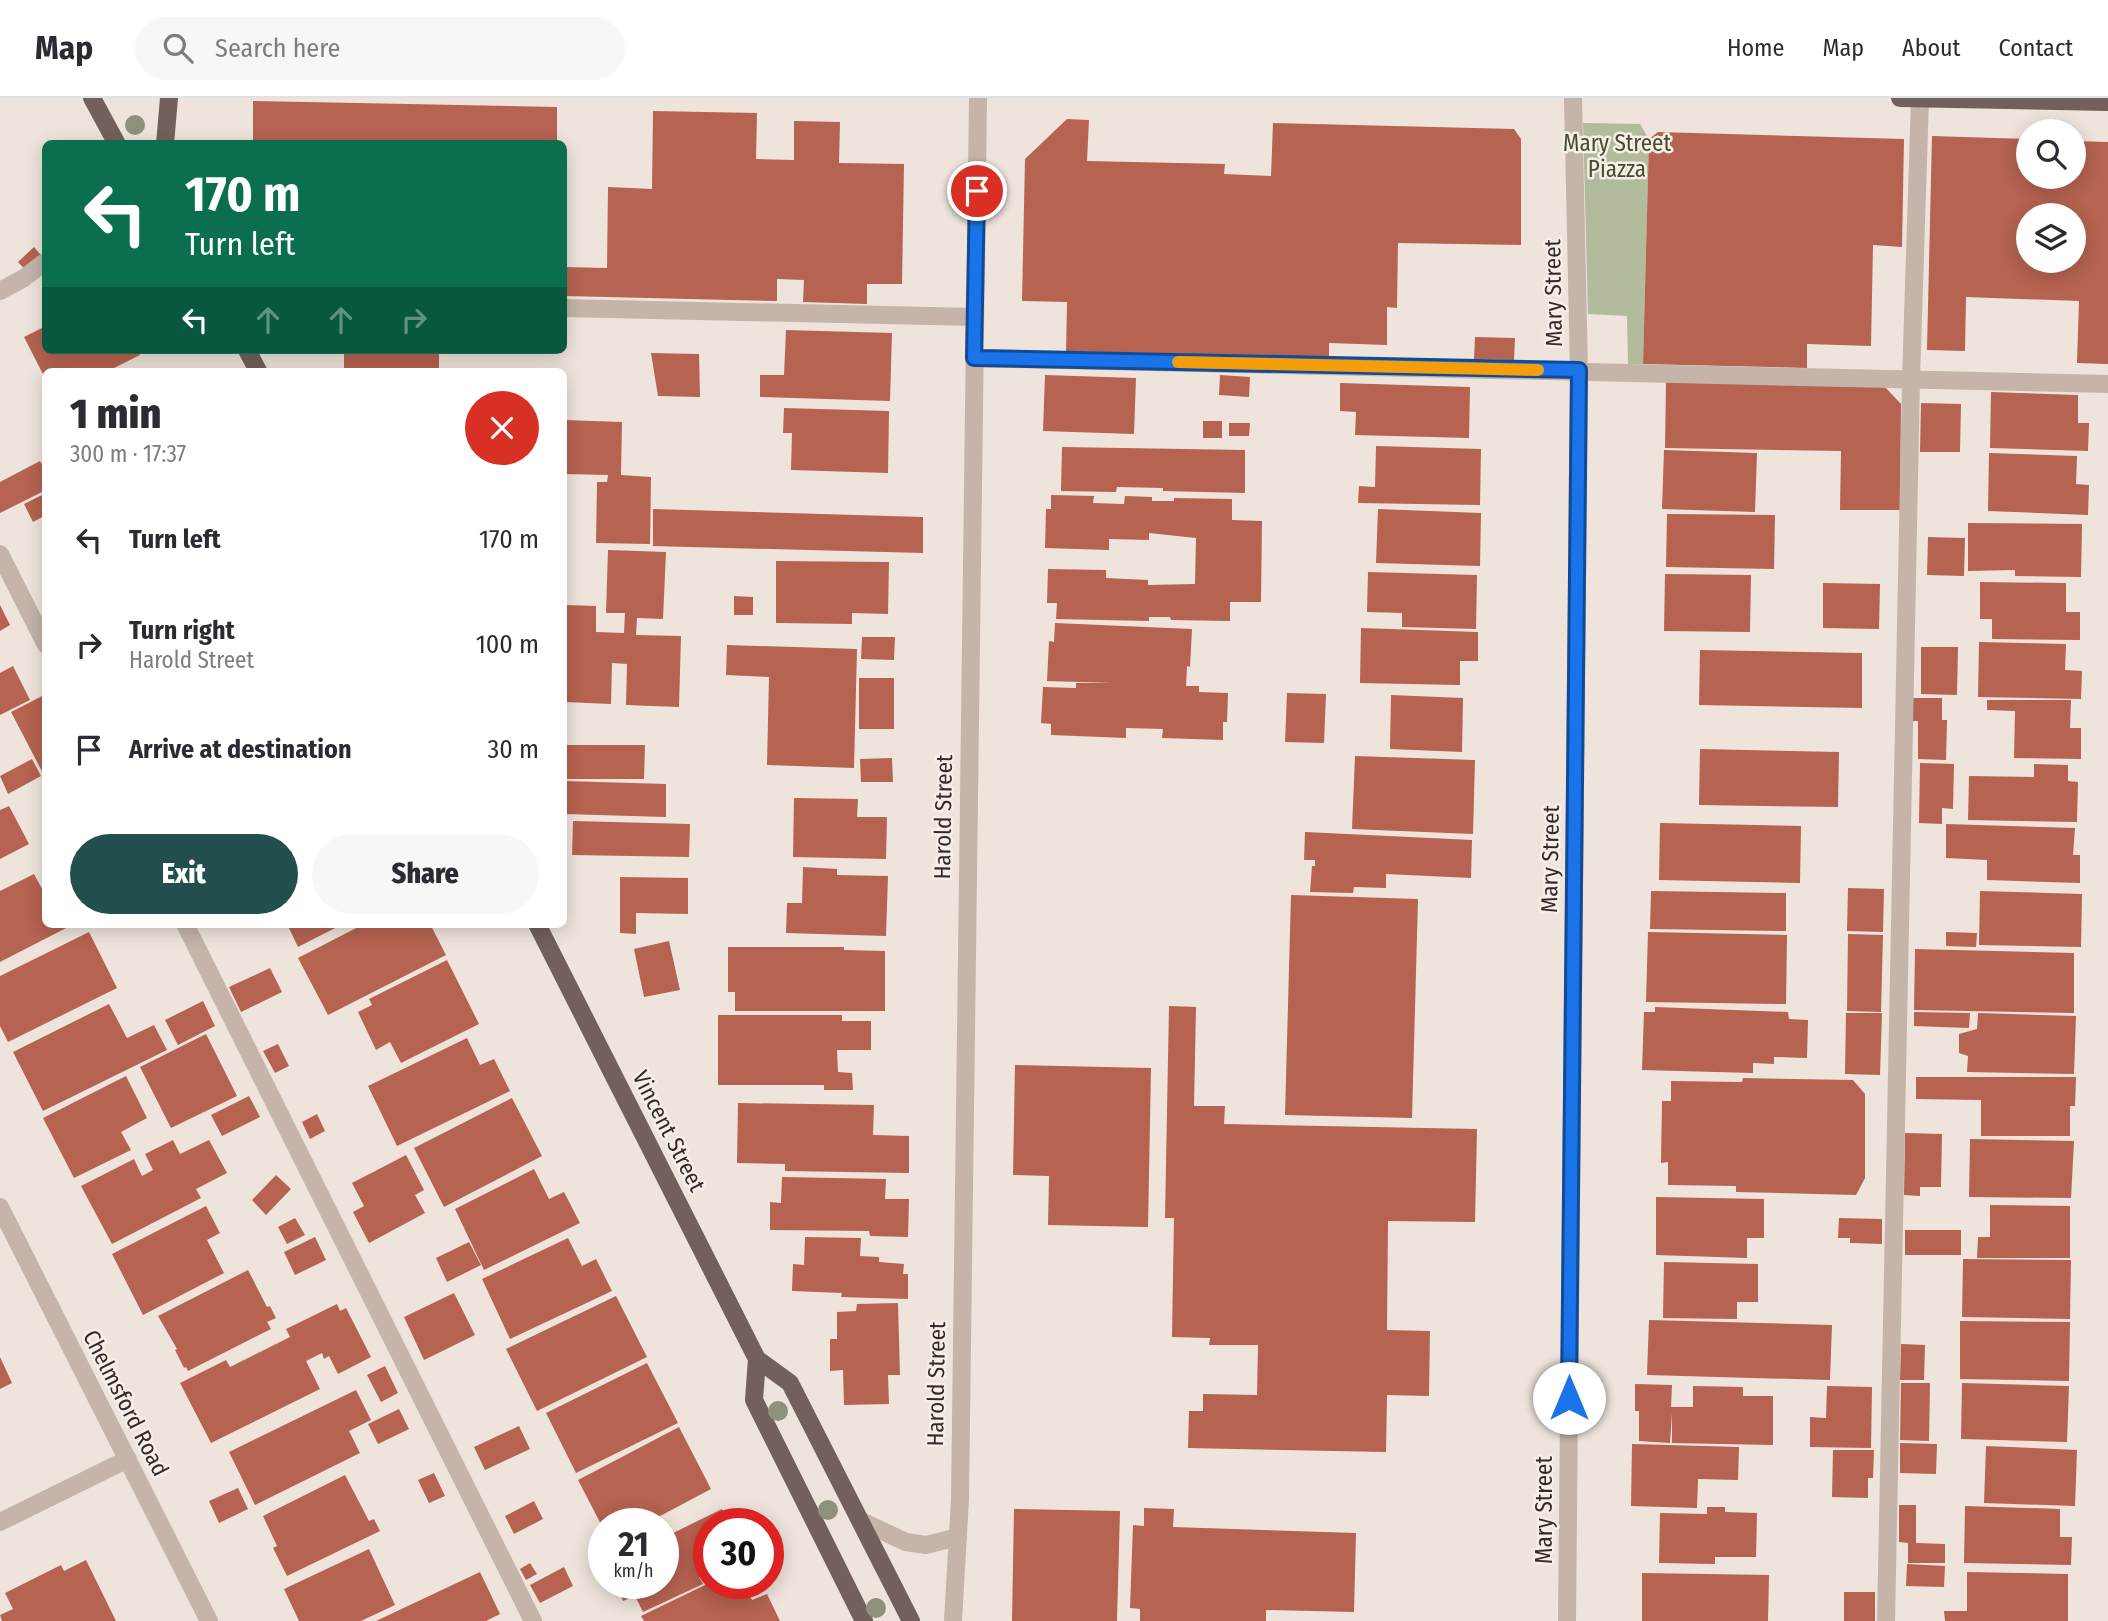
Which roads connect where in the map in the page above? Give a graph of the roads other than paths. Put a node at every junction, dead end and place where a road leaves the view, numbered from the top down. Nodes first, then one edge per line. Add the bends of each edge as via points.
1 (92, 98) edge
2 (169, 98) edge
3 (978, 98) edge
4 (1573, 98) edge
5 (1900, 98) edge
6 (1920, 99) edge
7 (2108, 103) edge
8 (115, 140) edge
9 (165, 140) edge
10 (42, 264) edge
11 (0, 291) edge
12 (567, 308) edge
13 (975, 317) junction
14 (974, 358) junction
15 (1579, 370) junction
16 (1911, 379) junction
17 (2108, 384) edge
18 (0, 554) edge
19 (42, 637) edge
20 (187, 928) edge
21 (539, 928) edge
22 (0, 1207) edge
23 (757, 1359) junction
24 (128, 1459) junction
25 (861, 1521) junction
26 (0, 1522) edge
27 (958, 1536) junction
28 (209, 1621) edge
29 (533, 1621) edge
30 (864, 1621) edge
31 (911, 1621) edge
32 (954, 1621) edge
33 (1567, 1621) edge
34 (1886, 1621) edge

1 - 8 main road
2 - 9 main road
3 - 13 street, Harold Street
4 - 15 street, Mary Street
5 - 6 main road
6 - 7 main road
6 - 16 street
10 - 11 street
12 - 13 street
13 - 14 street, Harold Street
14 - 15 street
14 - 27 street, Harold Street
15 - 16 street
15 - 33 street, Mary Street
16 - 17 street
16 - 34 street
18 - 19 street
20 - 29 street
21 - 23 main road, Vincent Street
22 - 24 street, Chelmsford Road
23 - 25 main road, Vincent Street via 790,1383
23 - 30 main road via 754,1400
24 - 26 street
24 - 28 street, Chelmsford Road
25 - 27 street via 906,1542 926,1545
25 - 31 main road, Vincent Street
27 - 32 street, Harold Street

